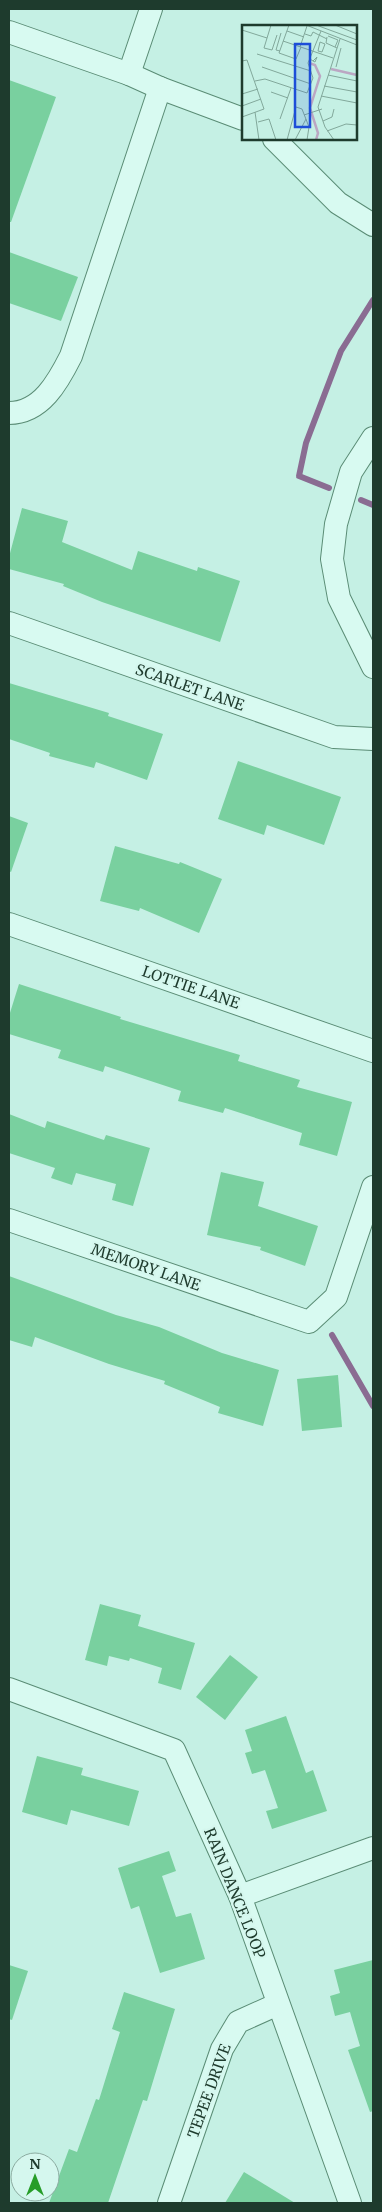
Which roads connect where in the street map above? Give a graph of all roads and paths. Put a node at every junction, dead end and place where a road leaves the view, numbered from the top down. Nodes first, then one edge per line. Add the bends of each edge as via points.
1 (151, 9) edge
2 (9, 32) edge
3 (129, 74) junction
4 (160, 88) junction
5 (242, 119) edge
6 (275, 140) edge
7 (373, 225) edge
8 (9, 413) edge
9 (373, 438) edge
10 (9, 623) edge
11 (373, 668) edge
12 (373, 739) edge
13 (9, 924) edge
14 (373, 1051) edge
15 (373, 1187) edge
16 (9, 1220) edge
17 (9, 1689) edge
18 (373, 1848) edge
19 (240, 1896) junction
20 (278, 2004) junction
21 (168, 2203) edge
22 (350, 2203) edge

1 - 3 street
2 - 3 street
3 - 4 street
4 - 5 street
4 - 8 street via 71,356 57,385 38,403
6 - 7 street via 338,203
9 - 11 street via 351,472 336,524 332,559 340,598
10 - 12 street, SCARLET LANE via 334,737
13 - 14 street, LOTTIE LANE
15 - 16 street, MEMORY LANE via 336,1297 309,1322
17 - 19 street, RAIN DANCE LOOP via 174,1750
18 - 19 street
19 - 20 street, RAIN DANCE LOOP
20 - 21 street, TEPEE DRIVE via 238,2022 222,2049
20 - 22 street, RAIN DANCE LOOP

